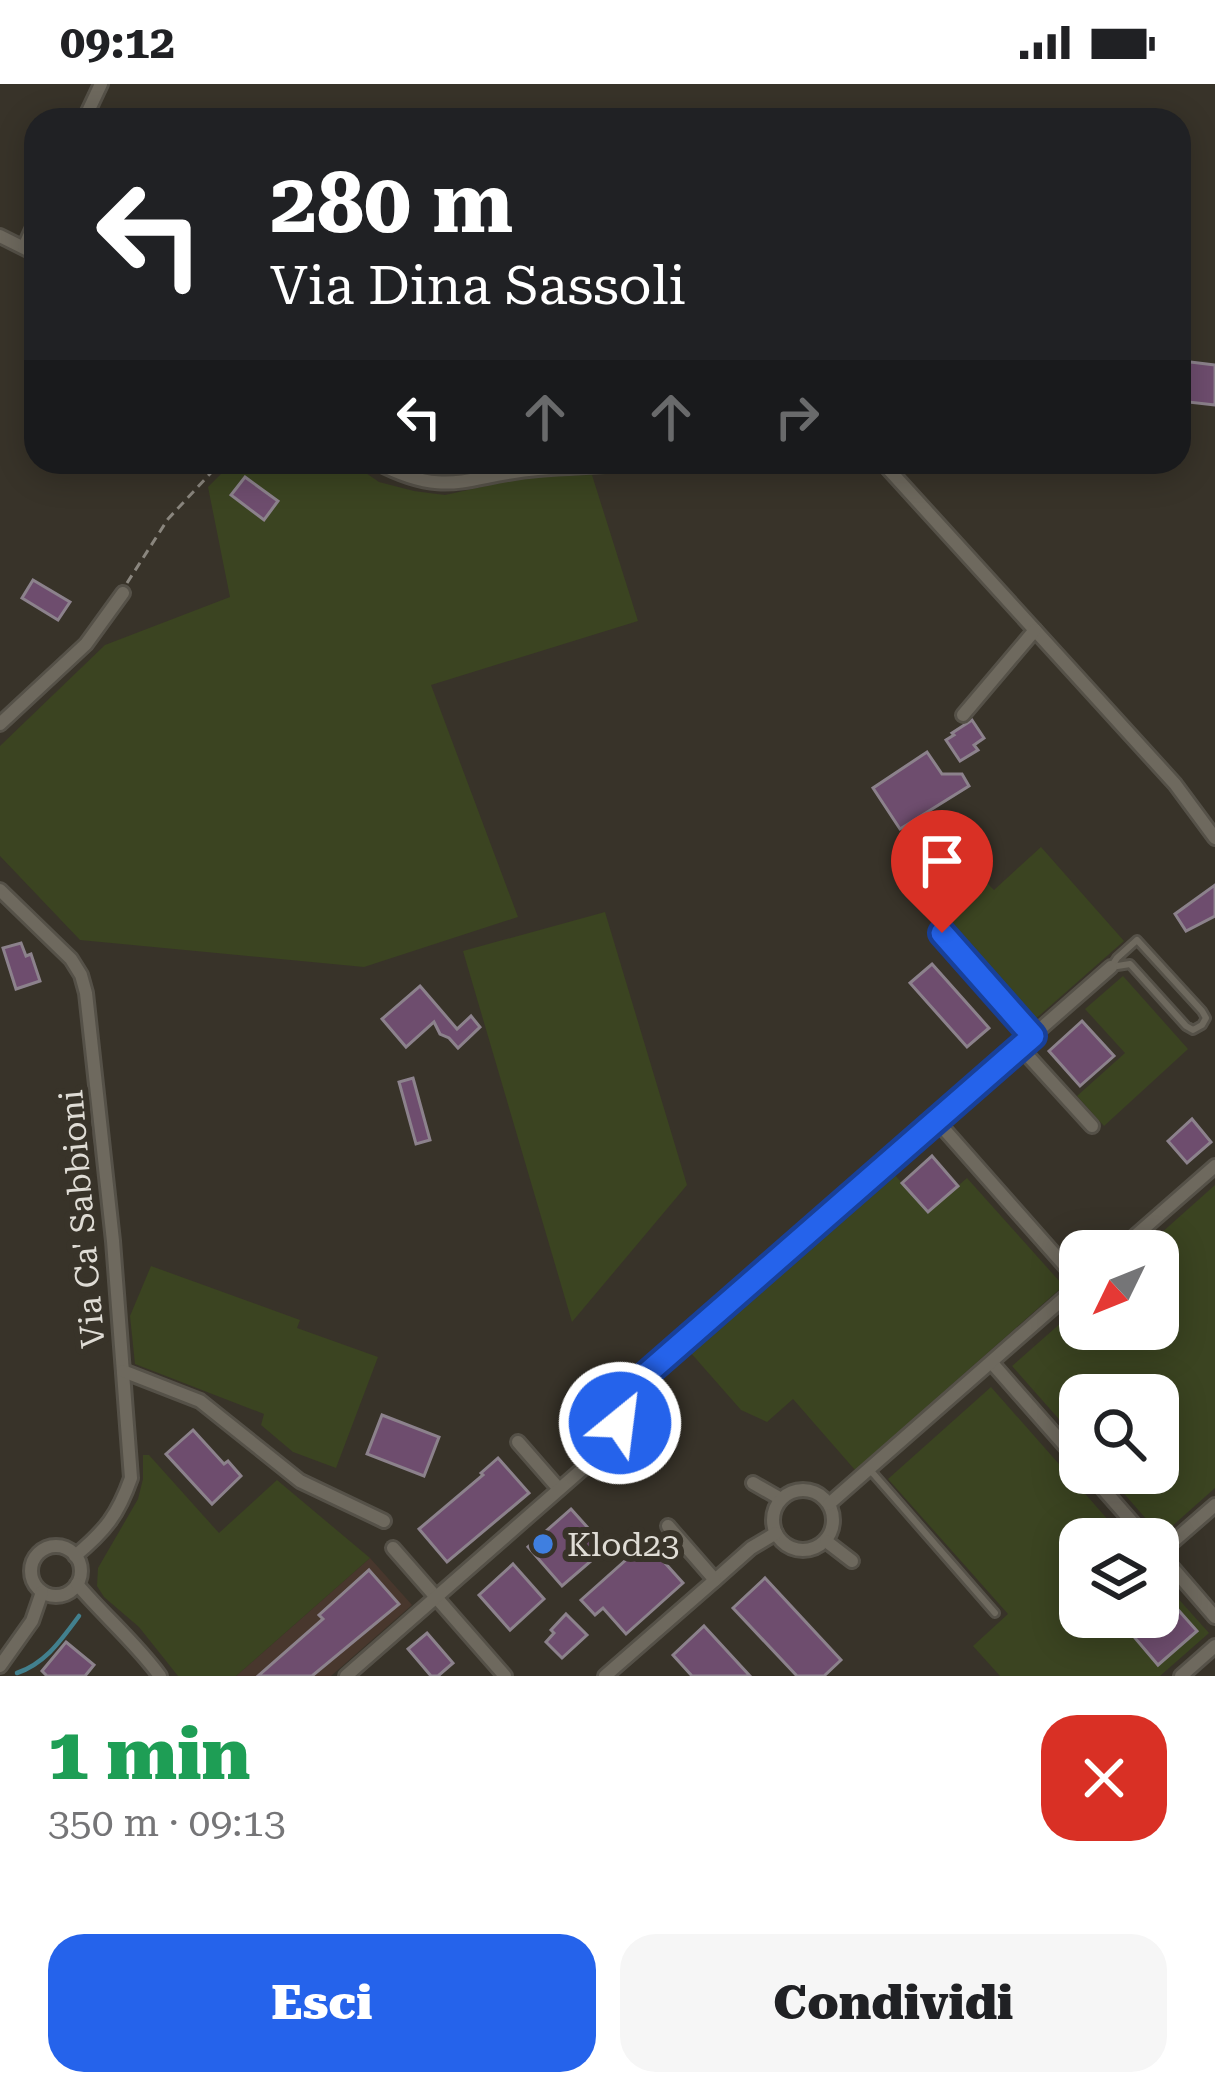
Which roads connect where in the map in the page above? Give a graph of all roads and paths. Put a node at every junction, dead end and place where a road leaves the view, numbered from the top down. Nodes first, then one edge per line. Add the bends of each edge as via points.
1 (210, 474) edge
2 (400, 474) edge
3 (513, 474) edge
4 (894, 474) edge
5 (123, 593) joint
6 (1035, 630) junction
7 (963, 715) dead end
8 (0, 724) edge
9 (1215, 838) edge
10 (0, 890) edge
11 (942, 933) dead end
12 (1112, 967) junction
13 (1033, 1036) junction
14 (1020, 1048) junction
15 (936, 1120) junction
16 (1091, 1126) dead end
17 (1215, 1166) edge
18 (1142, 1230) edge
19 (1059, 1260) edge
20 (1059, 1303) edge
21 (992, 1364) junction
22 (123, 1371) junction
23 (1059, 1439) edge
24 (518, 1442) dead end
25 (870, 1471) junction
26 (753, 1483) dead end
27 (560, 1489) junction
28 (1107, 1494) edge
29 (781, 1499) junction
30 (830, 1504) junction
31 (1215, 1505) edge
32 (1129, 1518) edge
33 (384, 1521) dead end
34 (668, 1526) dead end
35 (776, 1534) junction
36 (1179, 1535) edge
37 (826, 1541) junction
38 (393, 1548) dead end
39 (75, 1556) junction
40 (852, 1561) dead end
41 (1179, 1575) edge
42 (715, 1580) junction
43 (77, 1584) junction
44 (42, 1592) junction
45 (436, 1598) junction
46 (995, 1613) dead end
47 (1215, 1617) edge
48 (1215, 1646) edge
49 (0, 1666) edge
50 (160, 1676) edge
51 (346, 1676) edge
52 (505, 1676) edge
53 (605, 1676) edge
54 (1181, 1676) edge

1 - 5 path via 156,534
2 - 3 street via 459,484
4 - 6 street
5 - 8 street via 86,644
6 - 7 street
6 - 9 street
10 - 22 street, Via Ca' Sabbioni via 71,959 86,993
11 - 13 street
12 - 12 lane via 1130,964 1186,1026 1202,1025 1202,1011 1141,941
12 - 13 street
13 - 14 street
14 - 15 street
14 - 16 street
15 - 19 street
15 - 27 street via 643,1377 614,1437
17 - 18 street
20 - 21 street
21 - 23 street
21 - 25 street
22 - 33 street via 200,1401 300,1481
22 - 39 street, Via Ca' Sabbioni via 131,1478 103,1533
24 - 27 street
25 - 30 street
25 - 46 lane
26 - 29 street
27 - 45 street
28 - 32 street
29 - 30 street via 812,1491
29 - 35 street
30 - 37 street
31 - 36 street
34 - 42 street
35 - 37 street via 793,1550
35 - 42 street
37 - 40 street
38 - 45 street
39 - 43 street
39 - 44 street via 61,1547 37,1555 32,1579
41 - 47 street
42 - 53 street
43 - 44 street via 65,1594
43 - 50 street
44 - 49 street
45 - 51 street
45 - 52 street
48 - 54 street

